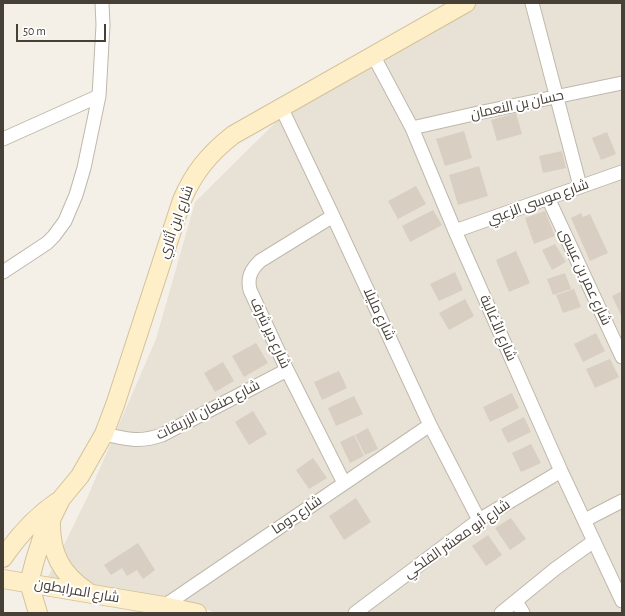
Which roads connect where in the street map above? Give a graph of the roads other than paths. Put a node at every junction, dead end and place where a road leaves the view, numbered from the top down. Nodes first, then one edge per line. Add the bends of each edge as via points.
1 (102, 3) edge
2 (466, 3) edge
3 (532, 3) edge
4 (373, 55) junction
5 (622, 83) edge
6 (99, 96) junction
7 (557, 96) junction
8 (281, 107) junction
9 (412, 128) junction
10 (3, 139) edge
11 (622, 172) edge
12 (580, 186) junction
13 (548, 198) junction
14 (334, 216) junction
15 (455, 232) junction
16 (3, 272) edge
17 (622, 357) edge
18 (287, 370) junction
19 (430, 425) junction
20 (104, 434) junction
21 (561, 470) junction
22 (344, 483) junction
23 (622, 501) edge
24 (43, 518) junction
25 (479, 520) junction
26 (585, 520) junction
27 (3, 536) edge
28 (594, 541) junction
29 (3, 558) edge
30 (3, 580) edge
31 (29, 583) junction
32 (91, 594) junction
33 (516, 601) junction
34 (622, 601) edge
35 (164, 606) junction
36 (38, 613) edge
37 (197, 613) edge
38 (355, 613) edge
39 (502, 613) edge
40 (523, 613) edge

1 - 6 street
2 - 4 street, شارع ابن أثاري
3 - 7 street
4 - 8 street, شارع ابن أثاري
4 - 9 street, شارع الأغالبة
5 - 7 street, حسان بن النعمان
6 - 10 street
6 - 16 street via 84,168 76,195 62,225 47,243
7 - 9 street, حسان بن النعمان
7 - 12 street
8 - 14 street, شارع مليلا
8 - 20 street, شارع ابن أثاري via 233,135 217,148 190,182
9 - 15 street, شارع الأغالبة
11 - 12 street, شارع موسى الزعبي
12 - 13 street, شارع موسى الزعبي
13 - 15 street, شارع موسى الزعبي
13 - 17 street, شارع عمر بن عيسى
14 - 18 street, شارع دير شرف via 260,261 249,275 250,290
14 - 19 street, شارع مليلا
15 - 21 street, شارع الأغالبة
18 - 20 street, شارع صنعان الزريقات via 162,435 140,440
18 - 22 street, شارع دير شرف
19 - 22 street, شارع دوما
19 - 25 street, شارع مليلا
20 - 24 street, شارع ابن أثاري via 80,476
21 - 25 street, شارع أبو معشر الفلكي
21 - 26 street, شارع الأغالبة
22 - 35 street, شارع دوما
23 - 26 street
24 - 27 street
24 - 29 street, شارع ابن أثاري via 10,547
24 - 31 street, شارع ابن أثاري via 42,538
24 - 32 street via 63,570 75,584
25 - 38 street, شارع أبو معشر الفلكي
26 - 28 street, شارع الأغالبة
28 - 33 street
28 - 34 street, شارع الأغالبة
30 - 31 street, شارع المرابطون
31 - 32 street, شارع المرابطون
31 - 36 street
32 - 35 street, شارع المرابطون
33 - 39 street
33 - 40 street
35 - 37 street, شارع المرابطون

